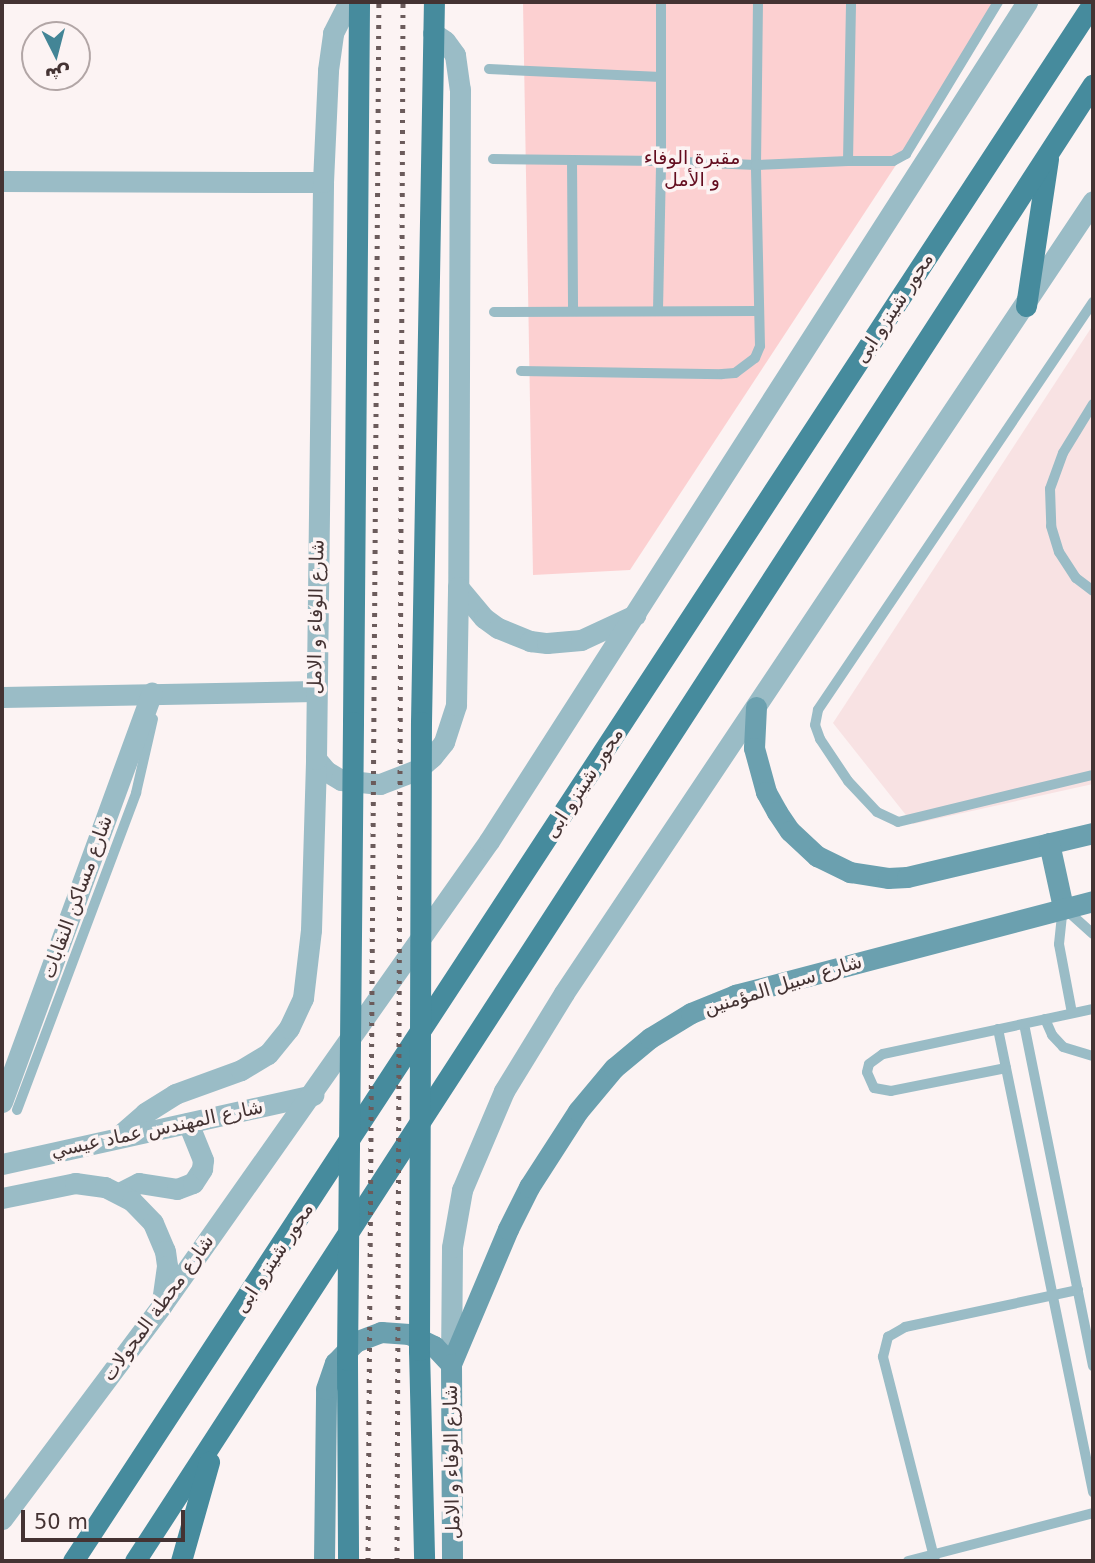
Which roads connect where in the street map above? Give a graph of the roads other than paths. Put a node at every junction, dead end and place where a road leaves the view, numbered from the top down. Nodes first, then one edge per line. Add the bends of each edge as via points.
1 (349, 2) edge
2 (359, 2) edge
3 (434, 2) edge
4 (661, 2) edge
5 (758, 2) edge
6 (851, 2) edge
7 (998, 2) edge
8 (1027, 2) edge
9 (1093, 3) edge
10 (433, 33) junction
11 (489, 69) dead end
12 (661, 77) junction
13 (1093, 84) edge
14 (1049, 152) junction
15 (493, 159) dead end
16 (572, 160) junction
17 (661, 161) junction
18 (848, 161) junction
19 (756, 165) junction
20 (2, 181) edge
21 (323, 182) junction
22 (1093, 201) edge
23 (1093, 302) edge
24 (1026, 306) junction
25 (659, 310) junction
26 (573, 311) junction
27 (758, 311) junction
28 (494, 312) dead end
29 (521, 371) dead end
30 (1093, 404) edge
31 (458, 587) junction
32 (1093, 591) edge
33 (637, 614) junction
34 (315, 691) junction
35 (152, 693) junction
36 (2, 697) edge
37 (756, 707) junction
38 (153, 719) dead end
39 (316, 759) junction
40 (1093, 775) edge
41 (129, 783) junction
42 (1093, 833) edge
43 (1049, 843) junction
44 (1093, 901) edge
45 (1063, 907) junction
46 (1093, 934) edge
47 (1093, 1009) edge
48 (1072, 1013) junction
49 (1045, 1019) junction
50 (1024, 1024) junction
51 (998, 1029) junction
52 (1093, 1056) edge
53 (1006, 1068) junction
54 (313, 1095) junction
55 (9, 1106) edge
56 (188, 1123) junction
57 (119, 1136) junction
58 (2, 1164) edge
59 (119, 1193) junction
60 (2, 1198) edge
61 (1078, 1290) junction
62 (1052, 1296) junction
63 (162, 1305) junction
64 (451, 1364) junction
65 (1093, 1366) edge
66 (219, 1432) junction
67 (1093, 1492) edge
68 (1093, 1513) edge
69 (2, 1519) edge
70 (934, 1558) edge
71 (73, 1561) edge
72 (135, 1561) edge
73 (181, 1561) edge
74 (324, 1561) edge
75 (348, 1561) edge
76 (424, 1561) edge
77 (452, 1561) edge
78 (908, 1561) edge

1 - 21 street, شارع الوفاء و الامل via 332,33
2 - 75 main road, bridge
3 - 10 main road
4 - 12 lane
5 - 19 lane
6 - 18 lane
7 - 18 lane via 906,154 893,161
8 - 33 street, شارع محطة المحولات
9 - 71 main road, محور شينزو ابى
10 - 31 street via 455,55 459,80
10 - 76 main road, bridge via 421,722 419,1350
11 - 12 lane
12 - 17 lane
13 - 14 main road
14 - 24 main road
14 - 66 main road
15 - 16 lane
16 - 17 lane
16 - 26 lane
17 - 19 lane
17 - 25 lane
18 - 19 lane
19 - 27 lane
20 - 21 street
21 - 34 street, شارع الوفاء و الامل
22 - 24 street
23 - 40 lane via 818,710 815,725 848,781 877,811 898,822
24 - 37 street
25 - 26 lane
25 - 27 lane
26 - 28 lane
27 - 29 lane via 760,346 755,358 735,373
30 - 32 lane via 1063,453 1050,489 1051,526 1059,552 1076,578
31 - 33 street via 484,618 530,641 581,640
31 - 39 street via 456,705 444,742 432,757 400,779 360,784 341,780
33 - 54 street, شارع محطة المحولات via 489,841
34 - 35 street
34 - 39 street, شارع الوفاء و الامل
35 - 36 street
35 - 41 street, شارع مساكن النقابات
37 - 43 main road via 754,748 766,792 790,831 833,865 869,876 907,877
37 - 64 street via 564,993 504,1091 461,1190 452,1247
38 - 41 lane
39 - 57 street, شارع الوفاء و الامل via 309,965 303,998 289,1028 268,1054 242,1070 174,1094
41 - 55 street, شارع مساكن النقابات
42 - 43 main road
43 - 45 main road
44 - 45 main road, شارع سبيل المؤمنين
45 - 46 lane
45 - 48 lane via 1059,944
45 - 64 main road, شارع سبيل المؤمنين via 735,995 691,1013 650,1038 614,1068 578,1111 529,1187
47 - 48 lane
48 - 49 lane
49 - 50 lane
49 - 52 lane via 1063,1047
50 - 51 lane
50 - 61 lane
51 - 53 lane
51 - 53 lane via 883,1054 869,1064 867,1072 874,1088 891,1091
53 - 62 lane
54 - 56 street, شارع المهندس عماد عيسي
54 - 63 street, شارع محطة المحولات
56 - 57 street, شارع المهندس عماد عيسي
56 - 59 street via 203,1160 193,1183 177,1189 139,1183
57 - 58 street, شارع المهندس عماد عيسي
59 - 60 street, شارع المهندس عماد عيسي via 75,1183
59 - 63 street, شارع المهندس عماد عيسي via 143,1211 160,1237 167,1266
61 - 62 lane
61 - 65 lane
62 - 67 lane
62 - 70 lane via 905,1327 888,1337 883,1347
63 - 69 street, شارع محطة المحولات
64 - 74 main road, شارع الوفاء و الامل via 434,1346 410,1334 381,1332 355,1342 335,1363 326,1389
64 - 77 main road, شارع الوفاء و الامل
66 - 72 main road
66 - 73 main road
68 - 70 lane
70 - 78 lane

